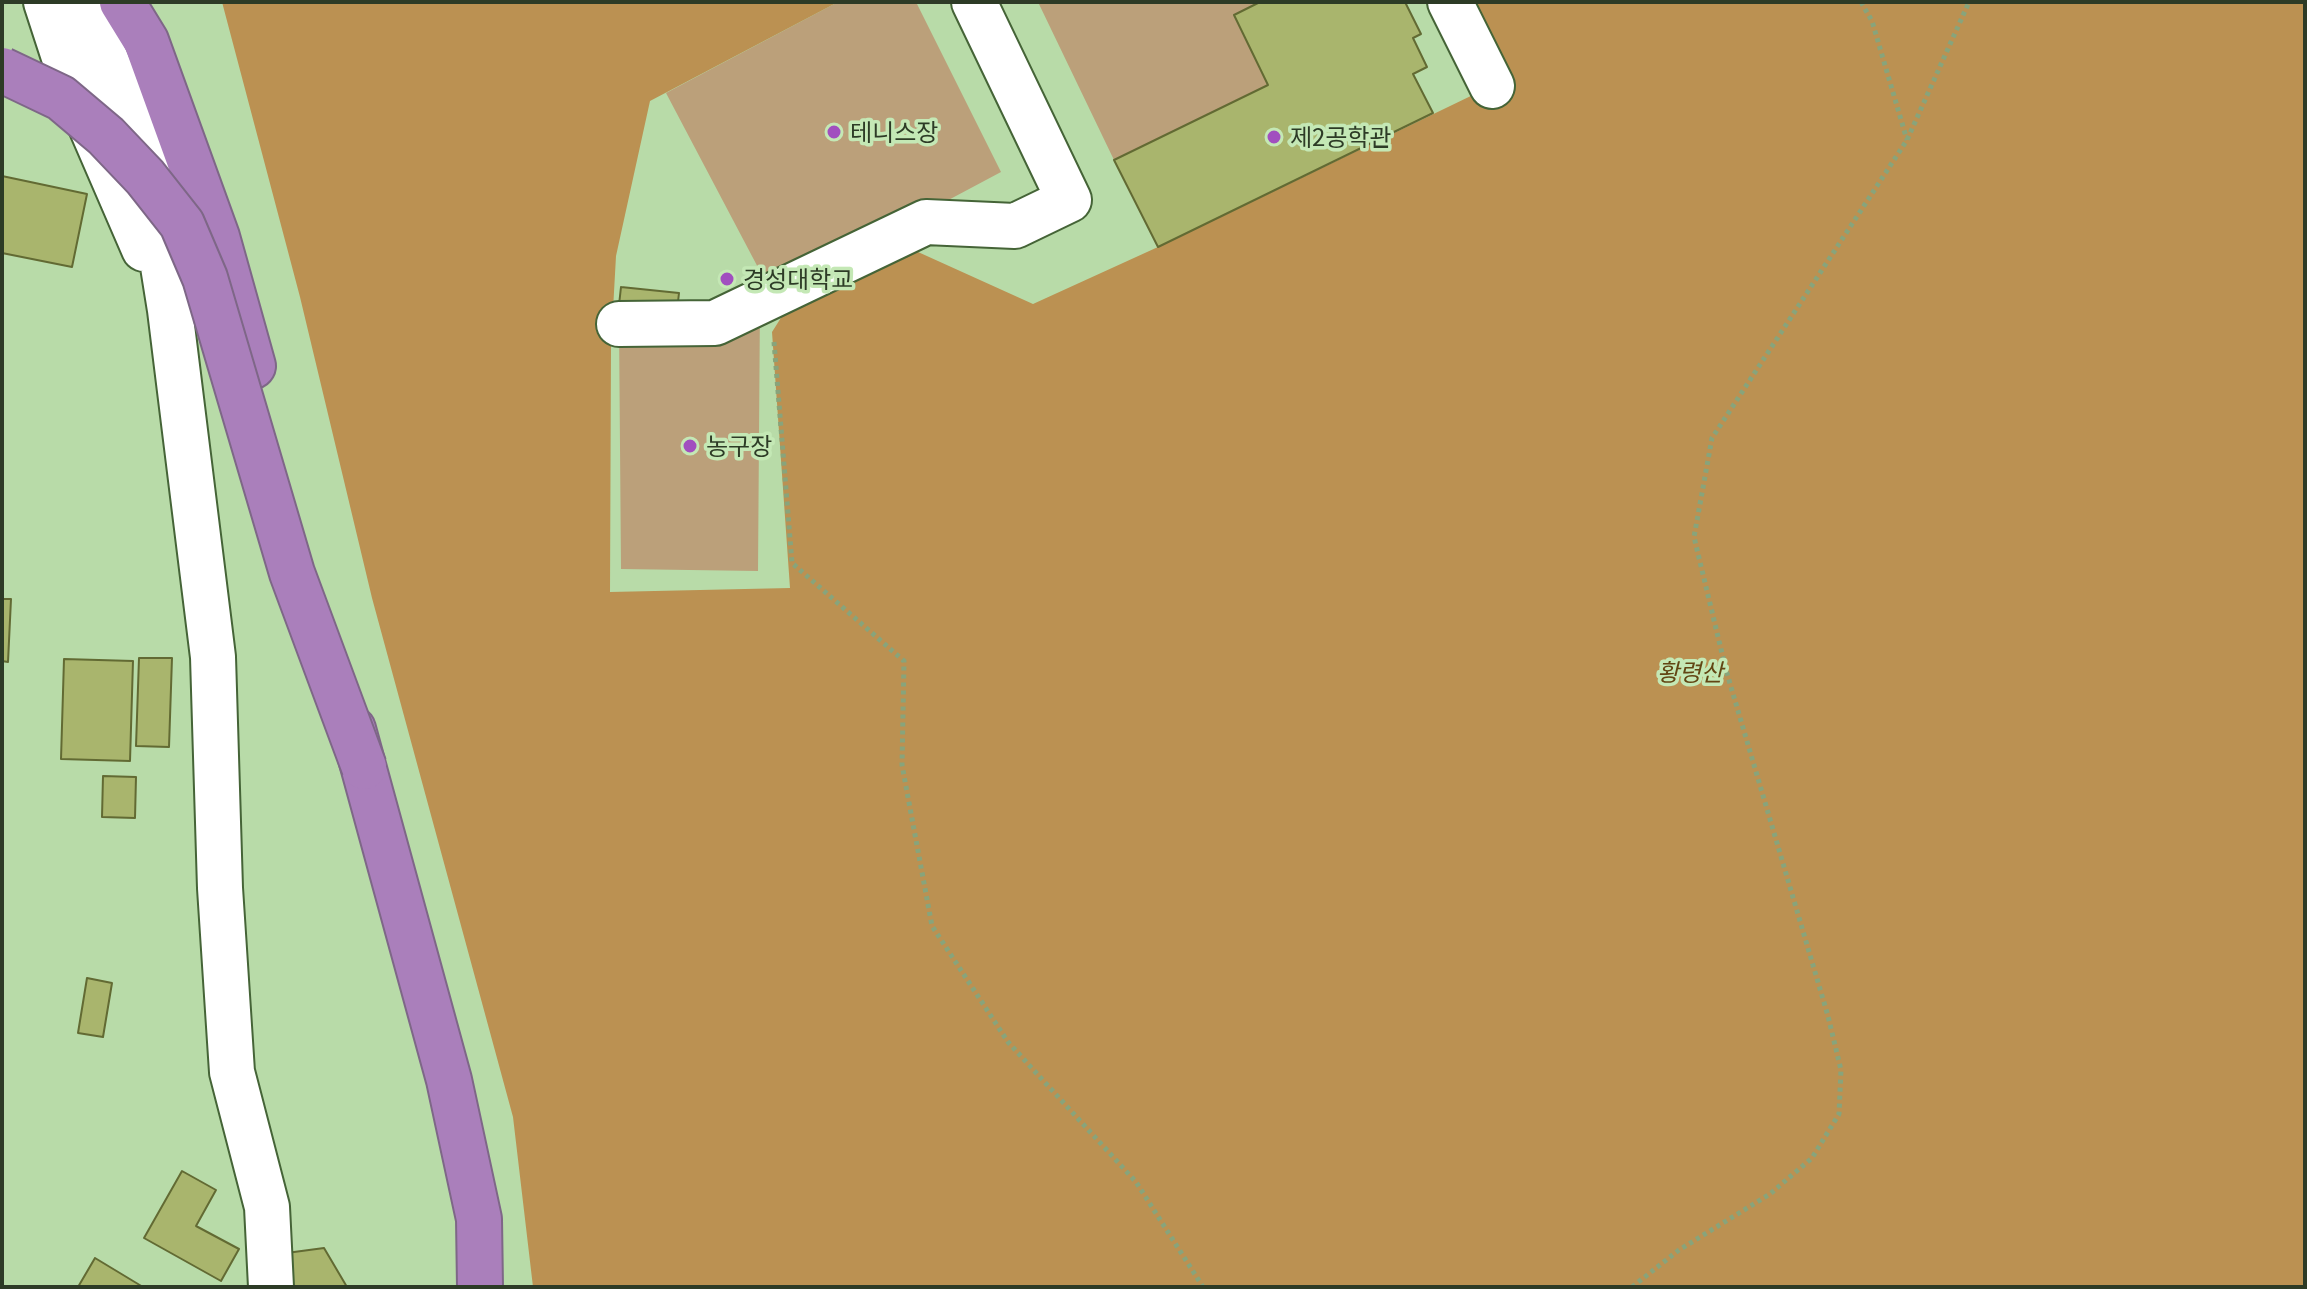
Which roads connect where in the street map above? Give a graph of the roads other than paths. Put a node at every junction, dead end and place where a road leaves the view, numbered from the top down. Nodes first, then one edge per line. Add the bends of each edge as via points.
1 (46, 2) edge
2 (81, 2) edge
3 (122, 2) edge
4 (974, 2) edge
5 (1450, 2) edge
6 (2, 70) edge
7 (1492, 86) dead end
8 (170, 310) junction
9 (619, 324) dead end
10 (364, 767) junction
11 (271, 1287) edge
12 (480, 1287) edge

1 - 8 lane via 73,85
2 - 8 lane via 144,147
3 - 10 highway, bridge via 146,41 217,237
4 - 9 lane via 1069,200 1015,226 926,222 715,323
5 - 7 lane
6 - 10 highway, bridge via 61,98 106,136 182,224 205,278 292,573
8 - 11 lane via 213,657 232,1072 267,1207
10 - 12 highway via 449,1080 479,1219

